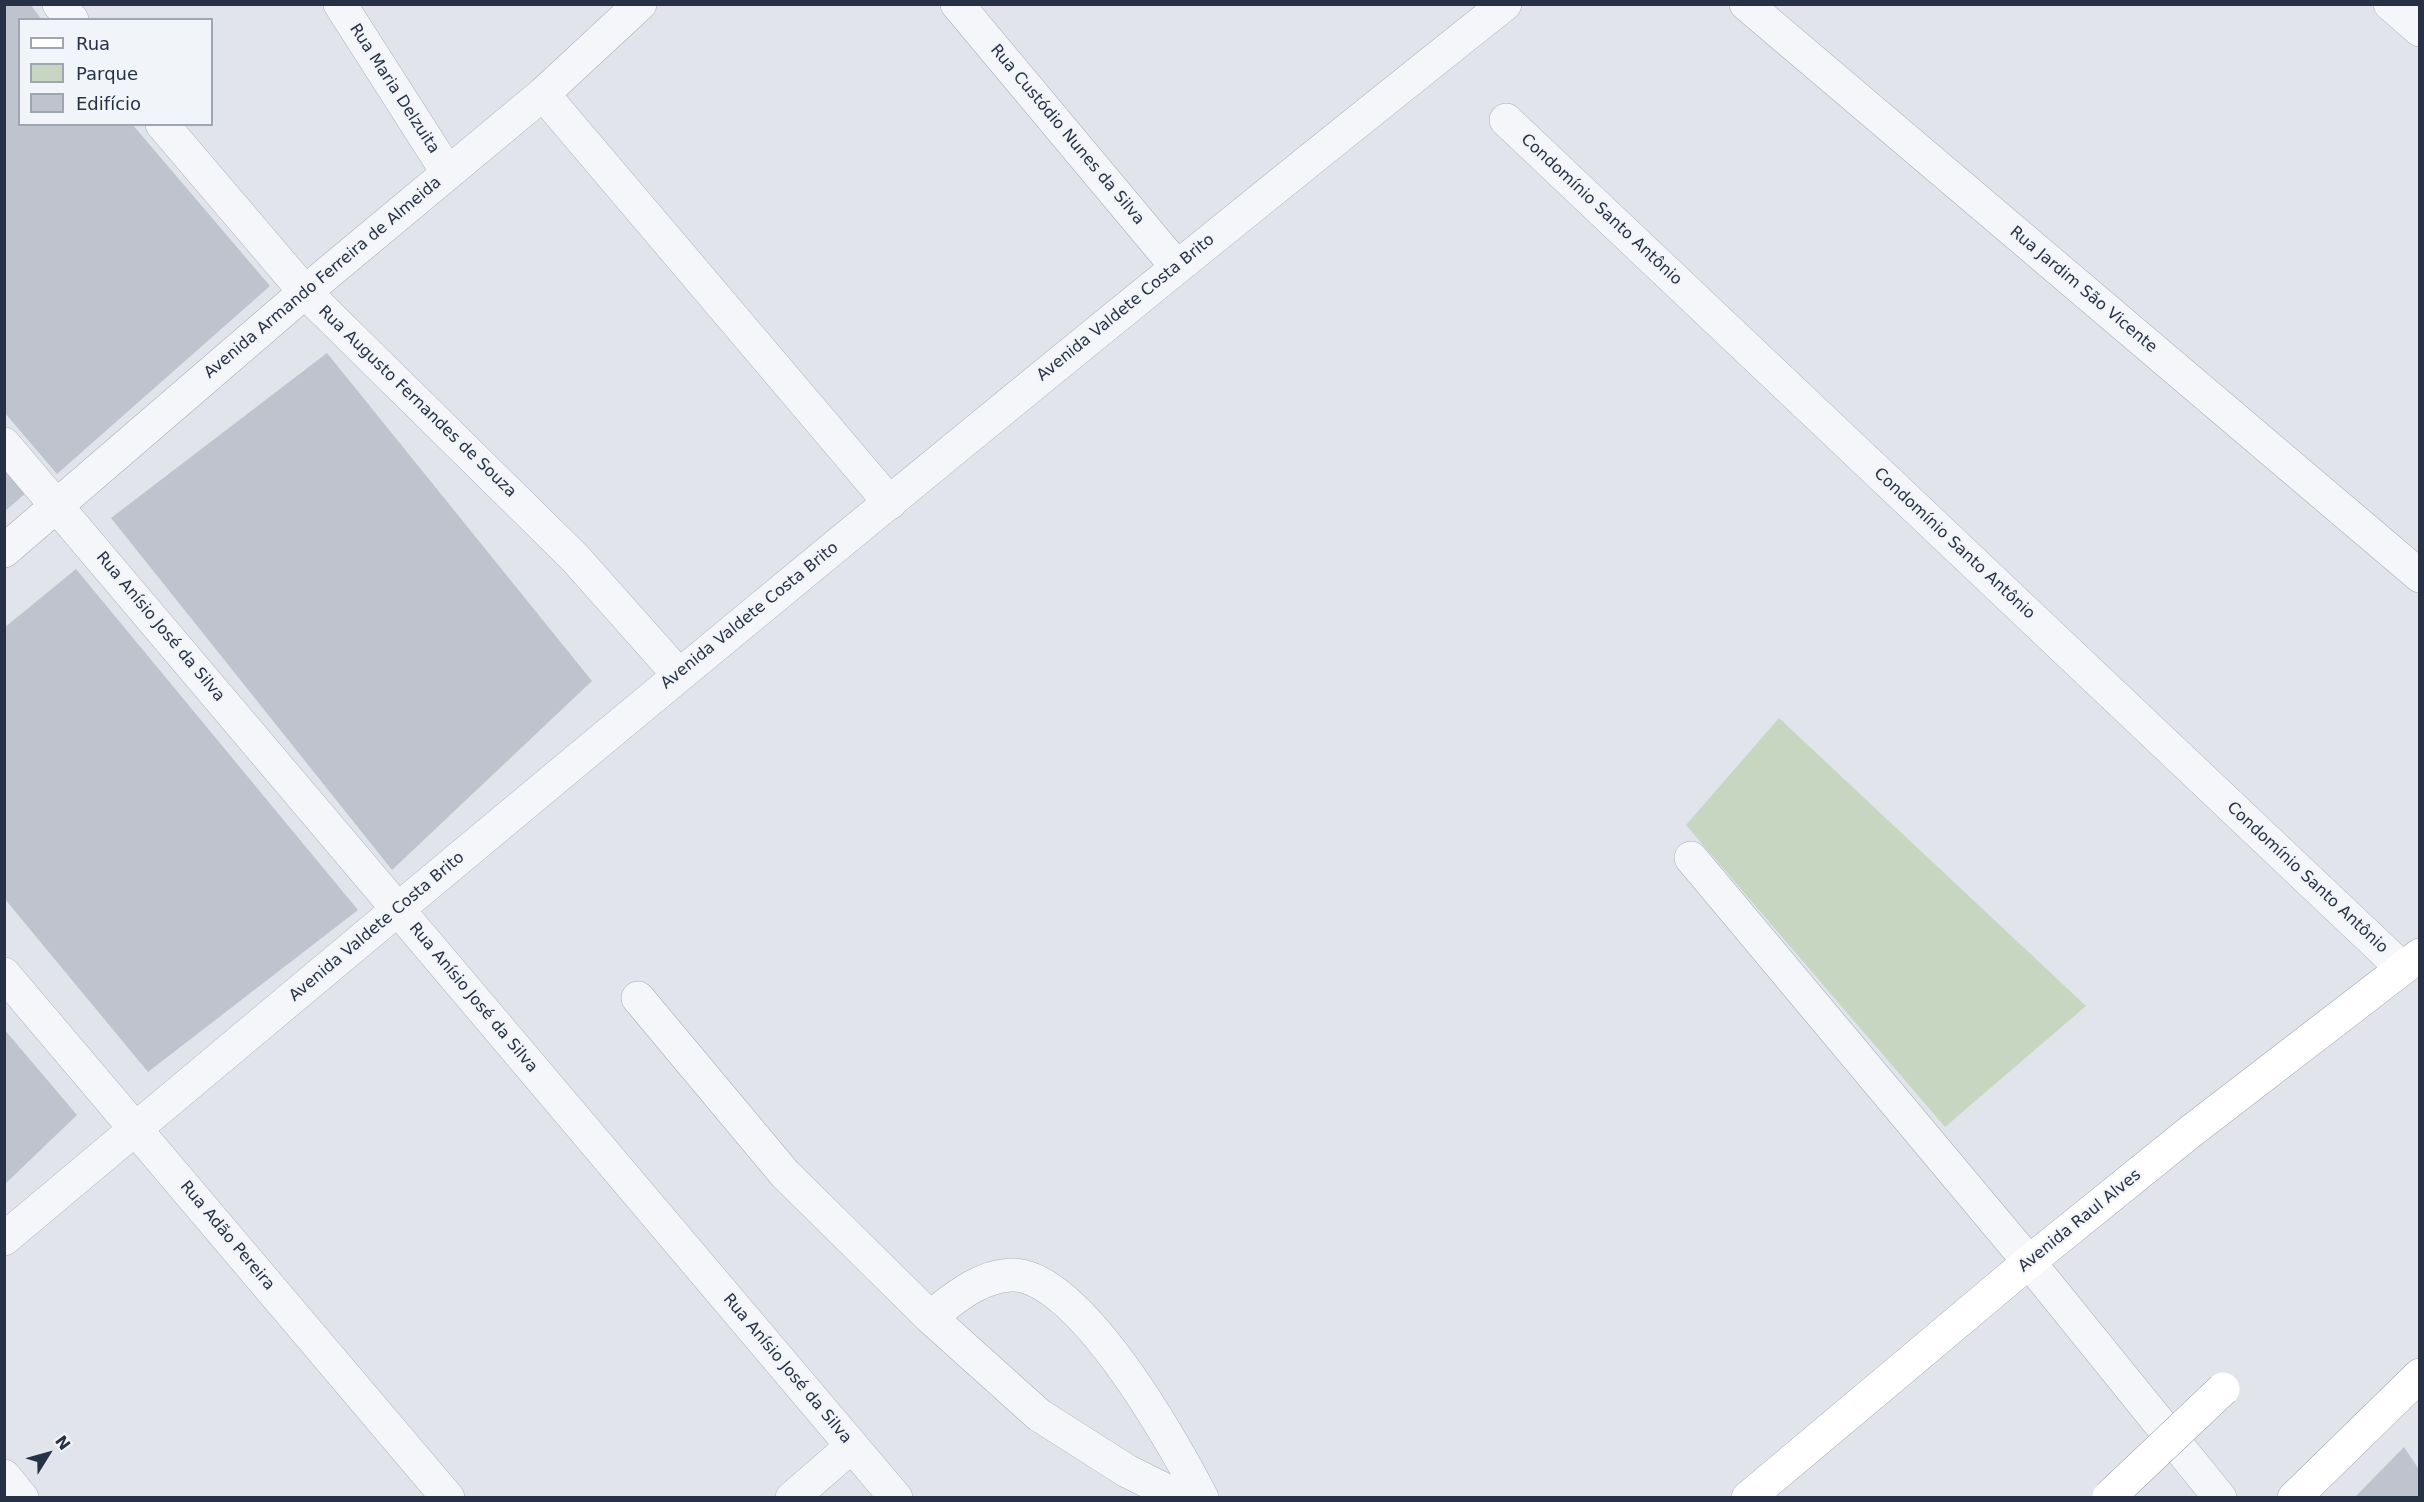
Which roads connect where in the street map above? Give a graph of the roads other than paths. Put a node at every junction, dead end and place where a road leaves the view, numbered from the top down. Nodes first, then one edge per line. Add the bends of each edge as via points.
1 (59, 4) edge
2 (340, 4) edge
3 (640, 4) edge
4 (957, 4) edge
5 (1505, 4) edge
6 (1746, 4) edge
7 (2390, 4) edge
8 (70, 18) edge
9 (2420, 30) edge
10 (543, 94) junction
11 (1506, 120) dead end
12 (164, 126) edge
13 (448, 173) junction
14 (1176, 266) junction
15 (305, 292) junction
16 (4, 444) edge
17 (890, 503) junction
18 (57, 506) junction
19 (4, 551) edge
20 (2420, 576) edge
21 (678, 674) junction
22 (1691, 858) dead end
23 (398, 909) junction
24 (2411, 962) edge
25 (4, 974) edge
26 (638, 998) dead end
27 (136, 1128) junction
28 (4, 1239) edge
29 (2029, 1262) junction
30 (930, 1317) junction
31 (2420, 1375) edge
32 (2223, 1389) dead end
33 (852, 1446) junction
34 (4, 1476) edge
35 (22, 1497) edge
36 (448, 1497) edge
37 (792, 1497) edge
38 (896, 1497) edge
39 (1181, 1497) edge
40 (1203, 1497) edge
41 (1748, 1497) edge
42 (2109, 1497) edge
43 (2220, 1497) edge
44 (2294, 1497) edge

1 - 8 street
2 - 13 street, Rua Maria Delzuita
3 - 10 street, Avenida Armando Ferreira de Almeida
4 - 14 street, Rua Custódio Nunes da Silva
5 - 14 street, Avenida Valdete Costa Brito
6 - 20 street, Rua Jardim São Vicente
7 - 9 street
10 - 13 street, Avenida Armando Ferreira de Almeida
10 - 17 street
11 - 24 street, Condomínio Santo Antônio
12 - 15 street, Rua Augusto Fernandes de Souza
13 - 15 street, Avenida Armando Ferreira de Almeida
14 - 17 street, Avenida Valdete Costa Brito
15 - 18 street, Avenida Armando Ferreira de Almeida
15 - 21 street, Rua Augusto Fernandes de Souza via 575,558
16 - 18 street, Rua Anísio José da Silva
17 - 21 street, Avenida Valdete Costa Brito
18 - 19 street, Avenida Armando Ferreira de Almeida
18 - 23 street, Rua Anísio José da Silva
21 - 23 street, Avenida Valdete Costa Brito
22 - 29 street
23 - 27 street, Avenida Valdete Costa Brito
23 - 33 street, Rua Anísio José da Silva
24 - 29 main road, Avenida Raul Alves
25 - 27 street, Rua Adão Pereira
26 - 30 street via 785,1174
27 - 28 street, Avenida Valdete Costa Brito
27 - 36 street, Rua Adão Pereira
29 - 41 main road, Avenida Raul Alves
29 - 43 street
30 - 39 street via 1039,1414 1127,1471
30 - 40 street via 986,1280 1012,1275 1042,1283 1072,1309 1127,1369
31 - 44 main road
32 - 42 main road, bridge
33 - 37 street
33 - 38 street, Rua Anísio José da Silva
34 - 35 street

